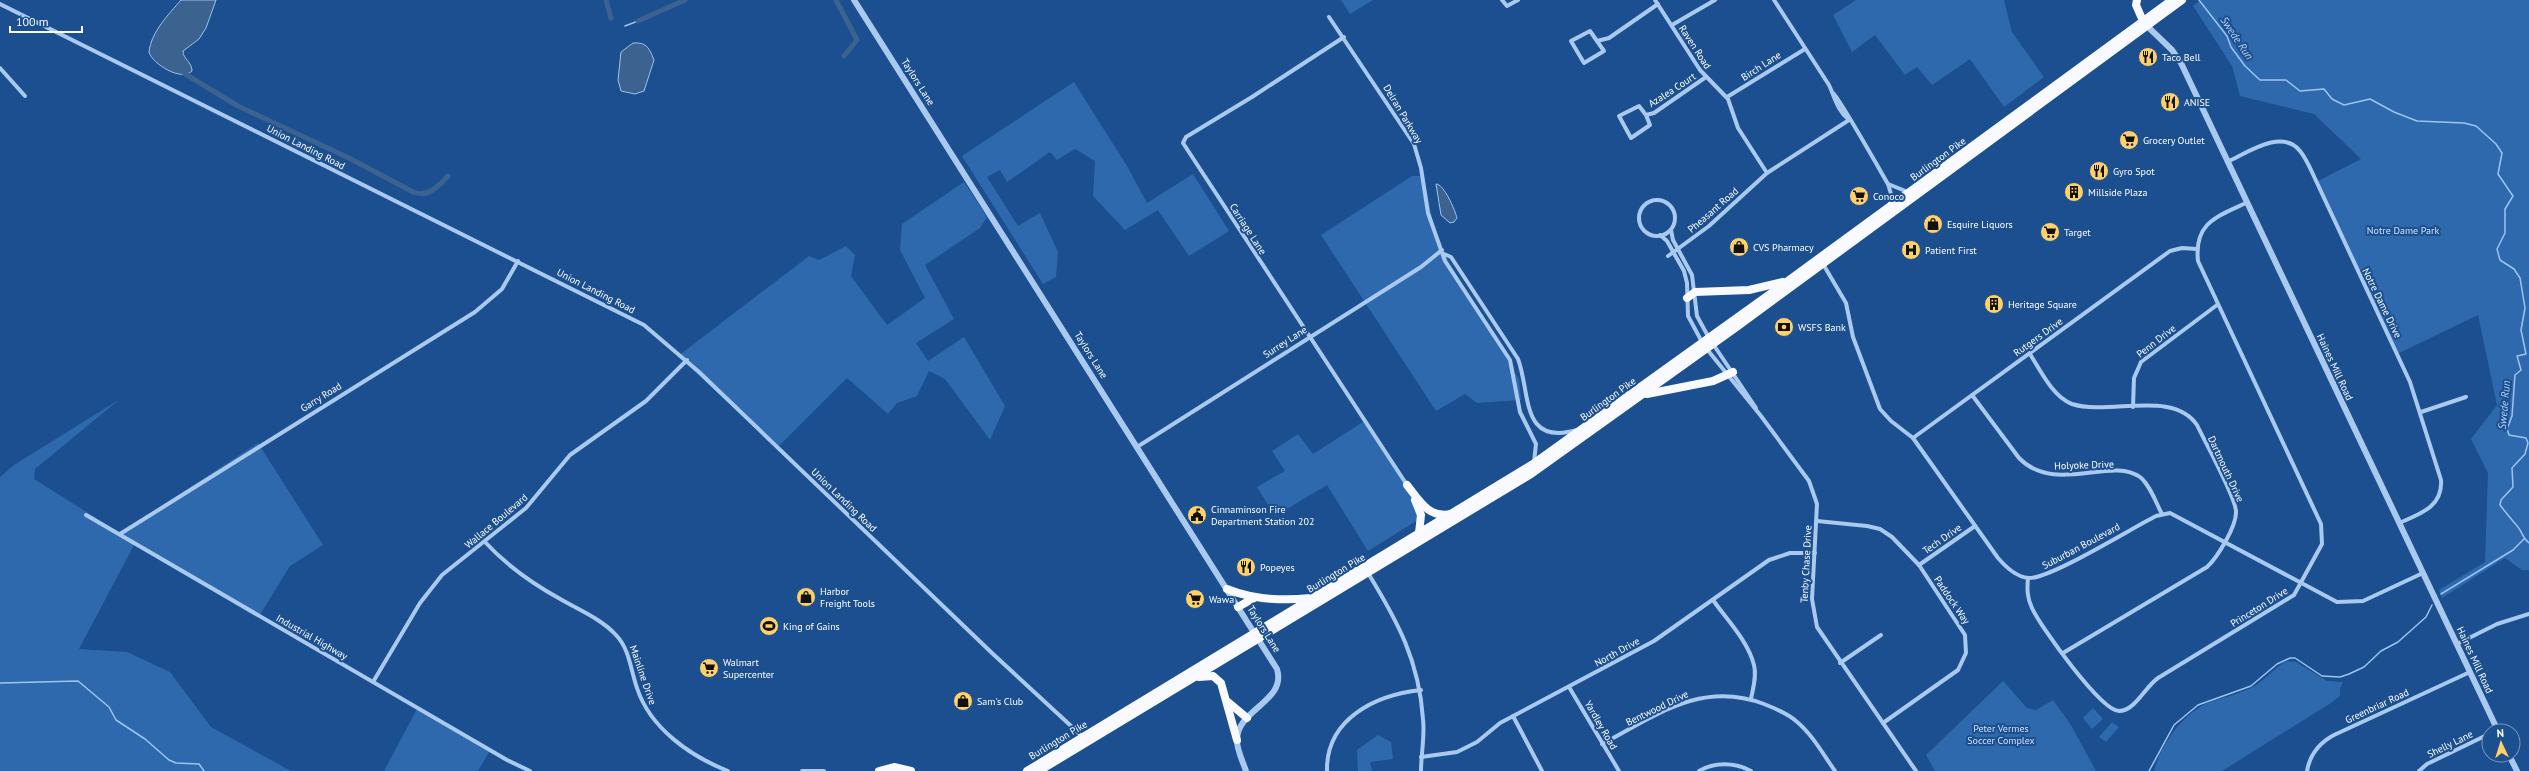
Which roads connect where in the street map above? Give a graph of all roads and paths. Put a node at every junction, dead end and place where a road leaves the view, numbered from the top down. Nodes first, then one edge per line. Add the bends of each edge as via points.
1 (854, 0) edge
2 (1502, 0) edge
3 (1518, 0) edge
4 (1656, 0) edge
5 (1715, 0) edge
6 (1774, 0) edge
7 (2137, 0) edge
8 (2172, 0) edge
9 (2182, 0) edge
10 (1658, 4) junction
11 (1, 6) edge
12 (1329, 17) dead end
13 (2145, 23) junction
14 (1672, 25) junction
15 (1344, 37) junction
16 (1597, 41) junction
17 (1805, 49) junction
18 (0, 68) edge
19 (1706, 77) junction
20 (25, 96) dead end
21 (1727, 98) junction
22 (1646, 115) junction
23 (1849, 120) junction
24 (2227, 163) junction
25 (1767, 174) junction
26 (1888, 184) junction
27 (1910, 192) junction
28 (2246, 203) junction
29 (1890, 206) junction
30 (1672, 230) junction
31 (1660, 235) junction
32 (1679, 248) junction
33 (2197, 249) junction
34 (1443, 252) junction
35 (1674, 252) junction
36 (1668, 256) dead end
37 (518, 261) junction
38 (1823, 264) junction
39 (1790, 280) junction
40 (1695, 292) junction
41 (1687, 298) junction
42 (2218, 305) junction
43 (1309, 337) junction
44 (1708, 343) junction
45 (2030, 354) junction
46 (687, 360) junction
47 (1731, 374) junction
48 (1643, 395) junction
49 (1972, 395) junction
50 (2466, 397) dead end
51 (2133, 407) junction
52 (2421, 412) junction
53 (1588, 426) junction
54 (1913, 438) junction
55 (1137, 447) junction
56 (1533, 464) junction
57 (1407, 485) junction
58 (1456, 512) junction
59 (2162, 514) junction
60 (86, 515) dead end
61 (1817, 521) junction
62 (2399, 523) junction
63 (1975, 526) junction
64 (1419, 533) junction
65 (120, 534) junction
66 (485, 542) junction
67 (2224, 542) junction
68 (1815, 553) junction
69 (1919, 565) junction
70 (1368, 573) junction
71 (2423, 573) junction
72 (2028, 578) junction
73 (2301, 584) junction
74 (1227, 589) junction
75 (1257, 597) junction
76 (1314, 598) junction
77 (1713, 600) junction
78 (1238, 607) junction
79 (2529, 614) edge
80 (1881, 635) dead end
81 (1257, 636) junction
82 (2457, 644) junction
83 (2063, 653) junction
84 (1840, 663) junction
85 (2470, 672) junction
86 (1196, 677) junction
87 (372, 682) junction
88 (1569, 687) junction
89 (1421, 690) junction
90 (1751, 699) junction
91 (1226, 700) junction
92 (1513, 716) junction
93 (1247, 718) junction
94 (1883, 723) junction
95 (2493, 723) edge
96 (1083, 737) junction
97 (2481, 738) edge
98 (1237, 740) junction
99 (1602, 744) junction
100 (1421, 757) junction
101 (1914, 770) edge
102 (530, 771) edge
103 (728, 771) edge
104 (802, 771) edge
105 (824, 771) edge
106 (879, 771) edge
107 (911, 771) edge
108 (1027, 771) edge
109 (1039, 771) edge
110 (1246, 771) edge
111 (1327, 771) edge
112 (1421, 771) edge
113 (1542, 771) edge
114 (1619, 771) edge
115 (1699, 771) edge
116 (1751, 771) edge
117 (1835, 771) edge
118 (2307, 771) edge
119 (2419, 771) edge

1 - 55 street, Taylors Lane
2 - 3 street via 1507,6
4 - 10 street, Raven Road
5 - 14 street
6 - 17 street
7 - 13 highway via 2136,5
8 - 13 highway, Burlington Pike
9 - 13 highway, Burlington Pike
10 - 14 street, Raven Road
10 - 16 street via 1609,38
11 - 37 street, Union Landing Road
12 - 15 street, Delran Parkway
13 - 24 street, Haines Mill Road via 2172,50 2180,63
13 - 27 highway, Burlington Pike
13 - 38 highway, Burlington Pike
14 - 19 street, Raven Road
15 - 34 street, Delran Parkway via 1414,144 1428,213
15 - 43 street, Carriage Lane via 1183,141
16 - 16 street via 1590,31 1571,41 1584,63 1604,51
17 - 21 street, Birch Lane
17 - 23 street via 1839,99
18 - 20 street
19 - 21 street, Raven Road
19 - 22 street, Azalea Court via 1658,110
21 - 25 street via 1739,131
22 - 22 street, Azalea Court via 1639,106 1619,116 1631,138 1650,125
23 - 25 street, Pheasant Road
23 - 26 street
24 - 28 street, Haines Mill Road
24 - 52 street, Notre Dame Drive via 2274,142 2289,143 2300,151 2397,350
25 - 32 street, Pheasant Road via 1709,226
26 - 27 street via 1903,192
26 - 29 street via 1891,194
27 - 29 highway, Burlington Pike
28 - 33 street via 2210,222 2200,235
28 - 62 street, Haines Mill Road
29 - 39 highway, Burlington Pike
30 - 31 street
30 - 31 street via 1674,219 1670,208 1658,201 1648,202 1640,211 1640,225 1646,232
30 - 32 street via 1672,240
31 - 35 street
32 - 35 street, Pheasant Road
32 - 40 street via 1692,274
33 - 42 street, Princeton Drive via 2202,273
33 - 45 street, Rutgers Drive via 2182,248 2170,251
34 - 43 street, Surrey Lane
34 - 53 street, Delran Parkway via 1452,257 1518,359 1528,406 1536,425 1547,432 1559,433
34 - 56 street, Delran Parkway via 1445,261 1510,360 1520,412 1536,444 1537,454
35 - 36 street, Pheasant Road
35 - 41 street via 1686,278
37 - 46 street, Union Landing Road via 644,325
37 - 65 street, Garry Road via 502,288 475,312
38 - 44 highway, Burlington Pike
38 - 54 street via 1846,303 1853,337 1880,409 1890,421
39 - 40 highway via 1749,290
39 - 44 highway, Burlington Pike
40 - 41 highway
40 - 44 street via 1697,316
41 - 44 street via 1689,320
42 - 51 street, Penn Drive via 2141,362 2134,378
42 - 73 street, Princeton Drive via 2321,524 2322,544
43 - 55 street, Surrey Lane
43 - 57 street, Carriage Lane
44 - 47 street, Tenby Chase Drive
44 - 47 street, Tenby Chase Drive
44 - 48 highway, Burlington Pike
44 - 53 highway, Burlington Pike
45 - 49 street, Rutgers Drive
45 - 51 street, Dartmouth Drive via 2058,393 2072,404 2091,407
46 - 66 street, Wallace Boulevard via 642,404 570,455 531,503
46 - 96 street, Union Landing Road
47 - 48 highway via 1713,381
47 - 61 street, Tenby Chase Drive via 1808,481 1817,504
48 - 70 highway, Burlington Pike via 1531,474
49 - 54 street, Rutgers Drive
49 - 59 street, Holyoke Drive via 2018,458 2028,467 2053,475 2131,473 2145,483
50 - 52 street
51 - 67 street, Dartmouth Drive via 2178,409 2193,420 2236,508 2234,524
52 - 62 street, Notre Dame Drive via 2435,455 2442,488 2432,507
53 - 56 highway, Burlington Pike
54 - 63 street
55 - 74 street, Taylors Lane
56 - 58 highway, Burlington Pike
57 - 58 highway via 1433,513 1444,515
57 - 64 highway via 1421,512 1422,524
58 - 64 highway, Burlington Pike
59 - 67 street via 2176,515
59 - 72 street, Suburban Boulevard via 2049,573
60 - 65 street, Industrial Highway
61 - 68 street, Tenby Chase Drive
61 - 69 street, Paddock Way via 1880,529 1898,541
62 - 71 street, Haines Mill Road
63 - 69 street, Tech Drive
63 - 72 street via 2006,566
64 - 76 highway, Burlington Pike
65 - 87 street, Industrial Highway
66 - 87 street, Wallace Boulevard via 432,586
66 - 103 street, Mainline Drive via 524,577 605,623 626,647 641,701 648,714 670,736 693,753
67 - 73 street
67 - 83 street, Dartmouth Drive via 2207,567
68 - 77 street, North Drive via 1790,553 1769,560
68 - 84 street, Tenby Chase Drive via 1812,599 1814,618 1821,635
69 - 94 street, Paddock Way via 1960,625 1965,636 1966,653 1958,670
70 - 81 highway, Burlington Pike
70 - 89 street via 1397,620 1412,654
71 - 73 street via 2363,601 2350,603 2330,600
71 - 82 street, Haines Mill Road
72 - 83 street, Princeton Drive via 2027,595 2032,609
73 - 83 street, Princeton Drive via 2289,600 2158,678 2125,710 2113,710 2102,702
74 - 75 highway
74 - 78 street, Taylors Lane
75 - 76 highway via 1289,600
75 - 78 highway
76 - 81 highway, Burlington Pike
77 - 88 street, North Drive via 1638,650
77 - 90 street via 1745,645 1754,666 1755,680
78 - 81 street, Taylors Lane
79 - 82 street via 2497,624
80 - 84 street
81 - 86 highway, Burlington Pike
81 - 93 street, Taylors Lane via 1280,676 1274,693
81 - 96 highway, Burlington Pike
82 - 85 street, Haines Mill Road
84 - 94 street, Tenby Chase Drive
85 - 95 street, Haines Mill Road
85 - 118 street, Greenbriar Road via 2328,738 2312,755
86 - 91 highway via 1213,676 1218,679
86 - 109 highway, Burlington Pike
87 - 102 street, Industrial Highway
88 - 92 street, North Drive
88 - 99 street, Yardley Road
89 - 100 street via 1424,721
89 - 111 street via 1391,695 1373,702 1346,721 1330,743
90 - 99 street, Bentwood Drive via 1725,695 1694,698
90 - 117 street, Bentwood Drive via 1774,708 1796,721 1814,740
91 - 93 highway via 1232,708
91 - 98 highway
92 - 100 street, North Drive via 1458,752
92 - 113 street
93 - 98 street
94 - 101 street, Tenby Chase Drive
96 - 108 highway, Burlington Pike
97 - 119 street, Shelly Lane via 2427,764
98 - 110 street
99 - 114 street, Yardley Road
100 - 112 street
104 - 105 street
106 - 107 highway via 894,767
115 - 116 street via 1715,765 1728,764

